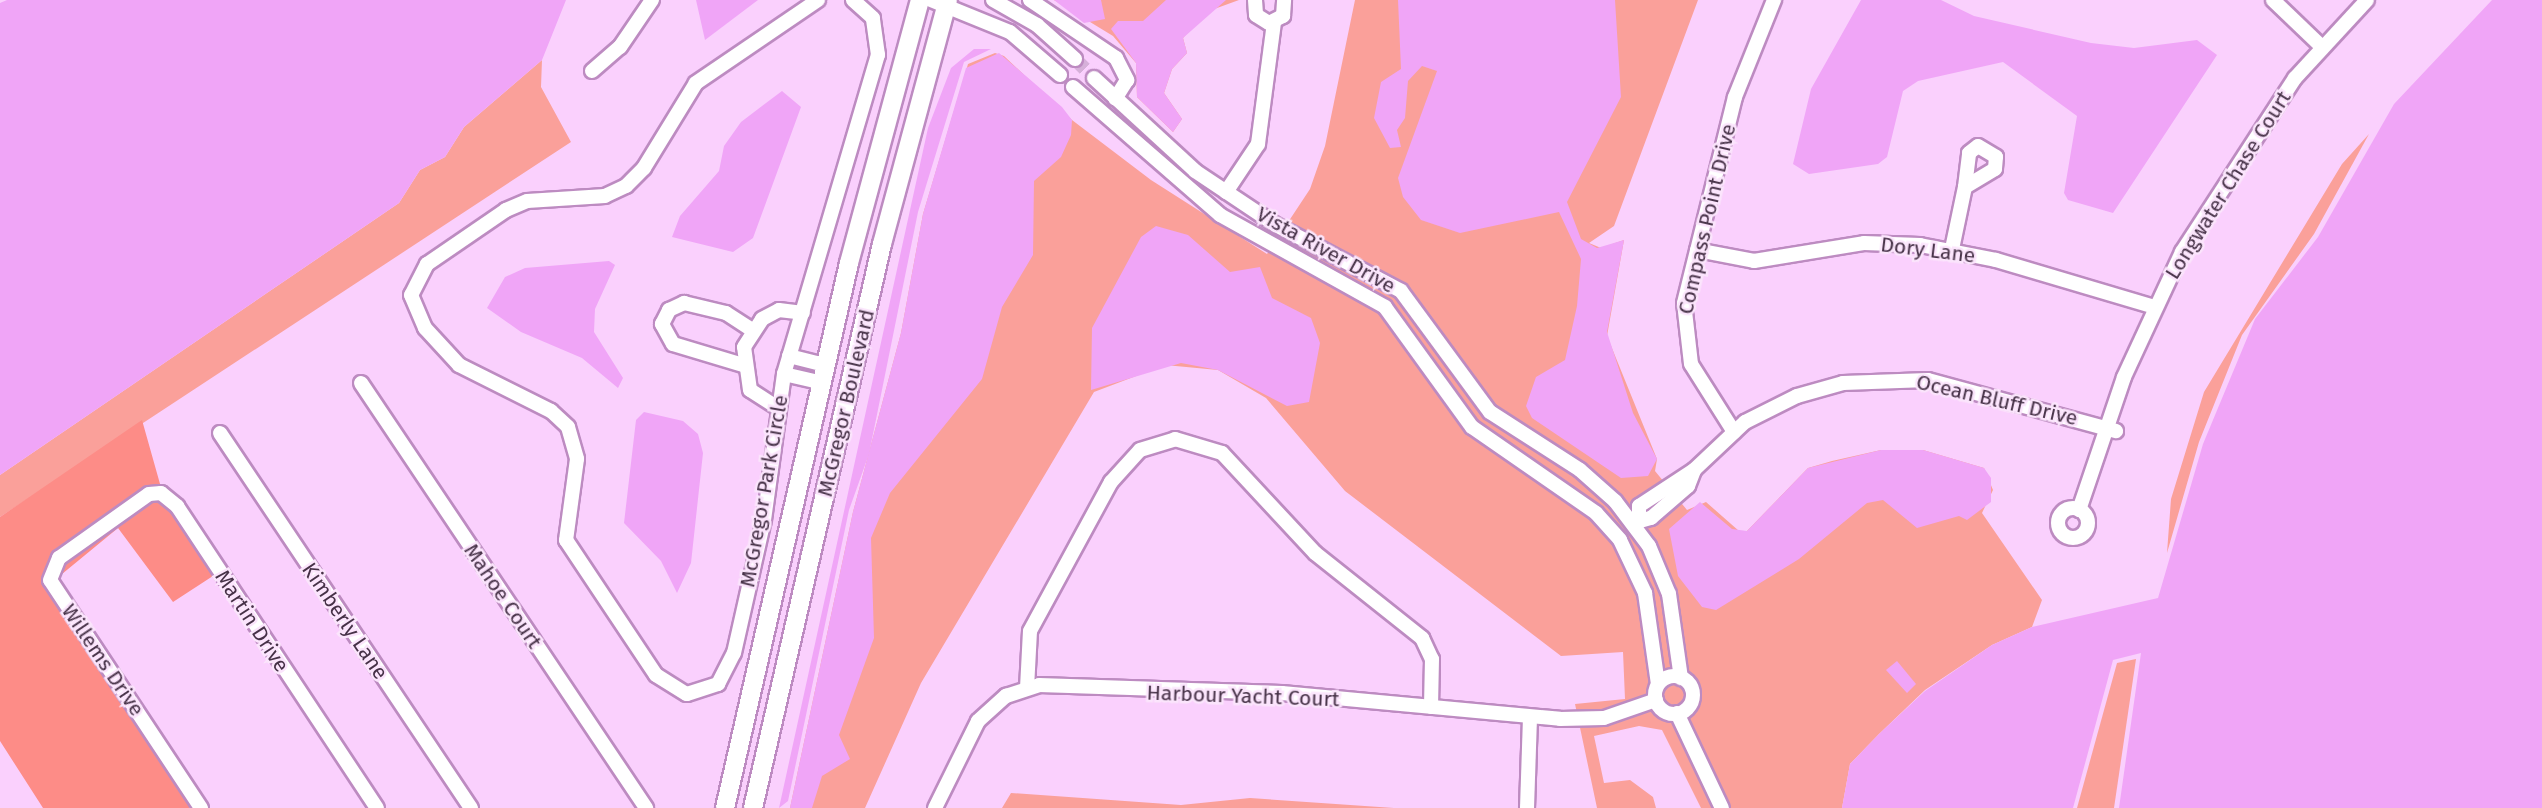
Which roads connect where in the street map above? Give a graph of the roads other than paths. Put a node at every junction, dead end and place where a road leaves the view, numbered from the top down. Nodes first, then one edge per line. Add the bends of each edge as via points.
1 (652, 0) edge
2 (818, 0) edge
3 (853, 0) edge
4 (920, 0) edge
5 (993, 0) edge
6 (1030, 0) edge
7 (1255, 0) edge
8 (1284, 0) edge
9 (1774, 0) edge
10 (2273, 0) edge
11 (2367, 0) edge
12 (942, 3) edge
13 (1274, 22) junction
14 (2321, 46) junction
15 (1075, 60) tunnel mouth
16 (592, 71) dead end
17 (1060, 75) dead end
18 (1094, 78) tunnel mouth
19 (1073, 87) dead end
20 (1115, 99) junction
21 (1965, 187) dead end
22 (1227, 192) junction
23 (1952, 249) junction
24 (1697, 250) junction
25 (2155, 307) junction
26 (803, 313) junction
27 (752, 330) junction
28 (789, 356) junction
29 (743, 365) junction
30 (826, 365) junction
31 (784, 374) junction
32 (361, 383) dead end
33 (822, 383) junction
34 (778, 408) junction
35 (2112, 429) junction
36 (1734, 432) junction
37 (220, 433) dead end
38 (1693, 470) junction
39 (1659, 490) junction
40 (1670, 502) junction
41 (2080, 510) dead end
42 (1636, 520) junction
43 (105, 525) joint
44 (1616, 536) junction
45 (1681, 678) junction
46 (1658, 684) junction
47 (1027, 688) junction
48 (1656, 700) junction
49 (1431, 707) junction
50 (1677, 713) junction
51 (1530, 717) junction
52 (201, 808) edge
53 (377, 808) edge
54 (471, 808) edge
55 (646, 808) edge
56 (725, 808) edge
57 (753, 808) edge
58 (935, 808) edge
59 (1527, 808) edge
60 (1722, 808) edge

1 - 16 street via 628,38
2 - 34 street, McGregor Park Circle via 696,83 644,168 626,186 593,198 517,205 427,264 411,295 419,318 459,365 551,411 568,427 577,459 566,540 656,675 676,691 708,691 731,663 764,520
3 - 26 street, McGregor Park Circle via 873,18 878,55
4 - 30 main road, McGregor Boulevard
5 - 15 street via 1037,25
6 - 20 street via 1116,58 1127,80
7 - 13 street via 1259,19
8 - 13 street via 1283,16
9 - 24 street, Compass Point Drive via 1743,69
10 - 14 street
11 - 14 street, Longwater Chase Court
12 - 17 street via 1010,32
12 - 57 main road, McGregor Boulevard
13 - 22 street via 1258,144
14 - 25 street, Longwater Chase Court via 2182,252
18 - 20 street, Vista River Drive
19 - 44 street, Vista River Drive via 1220,215 1385,307 1472,427 1577,496
20 - 22 street, Vista River Drive
21 - 23 street
22 - 42 street, Vista River Drive via 1401,291 1490,412 1580,470
23 - 24 street, Dory Lane via 1864,243 1754,261
23 - 25 street, Dory Lane
24 - 36 street, Compass Point Drive via 1684,303 1685,342 1701,385
25 - 35 street, Longwater Chase Court
26 - 27 street via 779,310
26 - 28 street, McGregor Park Circle
27 - 29 street
27 - 29 street via 726,313 690,303 669,310 662,324 673,344
28 - 30 street
28 - 31 street, McGregor Park Circle
29 - 34 street via 750,390
30 - 33 main road, McGregor Boulevard
31 - 33 street, McGregor Park Circle
31 - 34 street, McGregor Park Circle
32 - 55 street, Mahoe Court
33 - 56 main road, McGregor Boulevard
35 - 36 street, Ocean Bluff Drive via 1963,388 1886,378 1797,396
35 - 41 street, Longwater Chase Court
36 - 38 street, Ocean Bluff Drive
37 - 54 street, Kimberly Lane
38 - 39 street, Ocean Bluff Drive
38 - 40 street, Ocean Bluff Drive via 1688,486
39 - 40 street
39 - 42 street, Ocean Bluff Drive via 1639,506
40 - 42 street, Ocean Bluff Drive via 1651,518
42 - 44 street
42 - 45 street, Vista River Drive via 1669,594
43 - 52 street, Willems Drive via 59,558 50,580
43 - 53 street, Martin Drive via 149,494 171,499
44 - 46 street, Vista River Drive via 1648,605
45 - 46 street
45 - 50 street via 1692,699
46 - 48 street
47 - 49 street, Harbour Yacht Court via 1282,692
47 - 49 street via 1024,653 1035,619 1118,471 1140,450 1175,439 1222,453 1315,553 1422,638 1432,659
47 - 58 street, Harbour Yacht Court via 995,703 978,721
48 - 50 street
48 - 51 street, Harbour Yacht Court via 1604,718
49 - 51 street, Harbour Yacht Court
50 - 60 street
51 - 59 street

